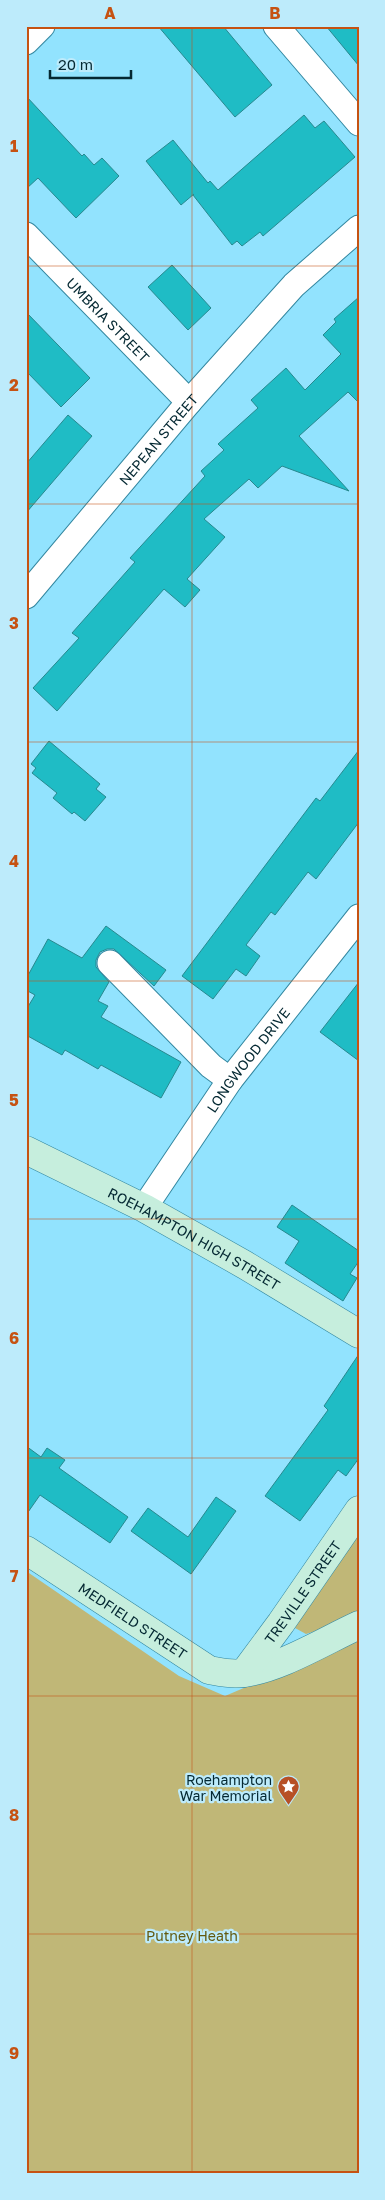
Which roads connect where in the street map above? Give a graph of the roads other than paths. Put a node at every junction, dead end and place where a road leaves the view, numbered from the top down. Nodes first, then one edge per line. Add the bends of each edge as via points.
1 (42, 26) edge
2 (276, 26) edge
3 (26, 42) edge
4 (358, 120) edge
5 (359, 228) edge
6 (26, 235) edge
7 (189, 402) junction
8 (26, 596) edge
9 (357, 922) edge
10 (110, 963) dead end
11 (230, 1080) junction
12 (26, 1150) edge
13 (144, 1208) junction
14 (359, 1334) edge
15 (359, 1510) edge
16 (26, 1550) edge
17 (359, 1625) edge
18 (244, 1673) junction

1 - 3 street
2 - 4 street
5 - 7 street, NEPEAN STREET via 294,285
6 - 7 street, UMBRIA STREET
7 - 8 street, NEPEAN STREET
9 - 11 street, LONGWOOD DRIVE
10 - 11 street via 211,1066
11 - 13 street, LONGWOOD DRIVE
12 - 13 street, ROEHAMPTON HIGH STREET
13 - 14 street, ROEHAMPTON HIGH STREET
15 - 18 street, TREVILLE STREET
16 - 18 street, MEDFIELD STREET via 208,1670
17 - 18 street, MEDFIELD STREET via 275,1664

